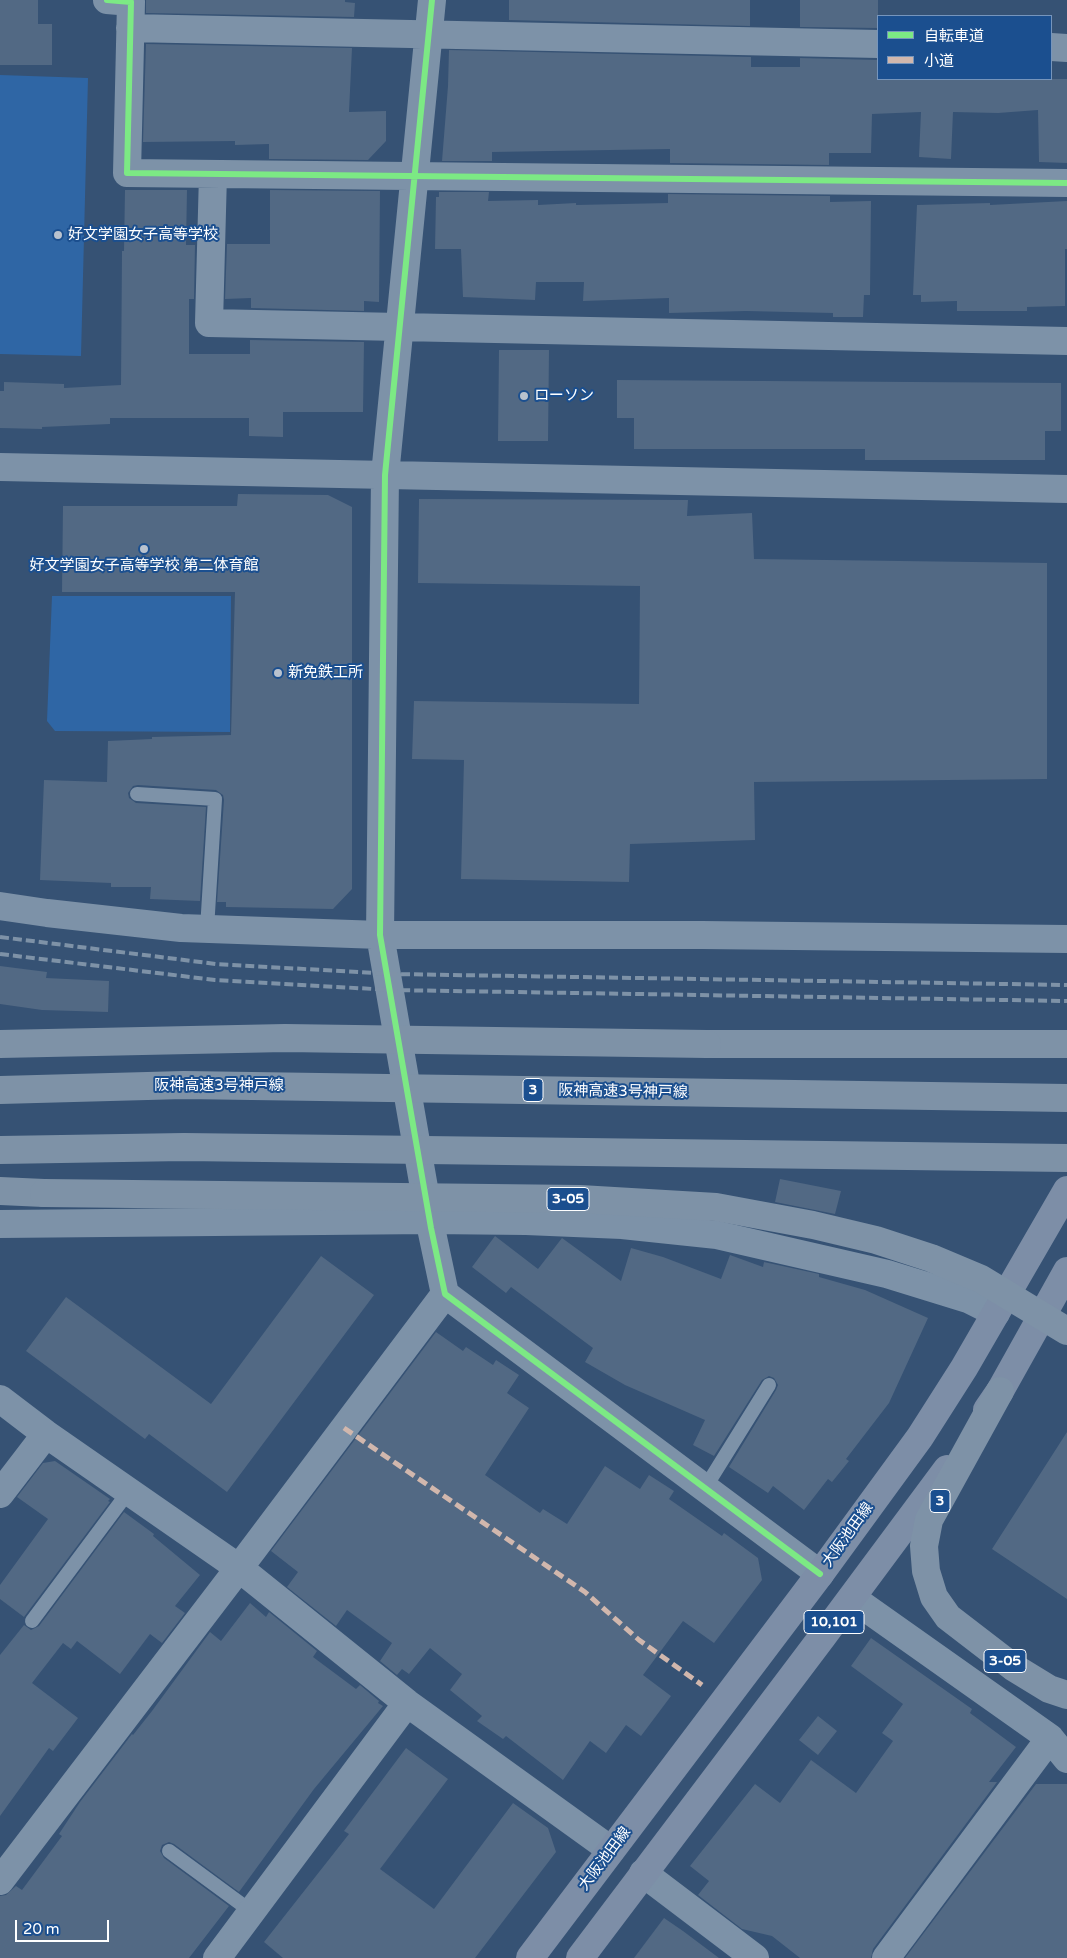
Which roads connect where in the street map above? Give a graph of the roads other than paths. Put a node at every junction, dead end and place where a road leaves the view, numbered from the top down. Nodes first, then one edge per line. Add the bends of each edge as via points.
1 (107, 0) edge
2 (432, 0) edge
3 (130, 28) junction
4 (429, 35) junction
5 (877, 44) edge
6 (1052, 47) edge
7 (1067, 48) edge
8 (214, 174) junction
9 (415, 176) junction
10 (1067, 183) edge
11 (400, 327) junction
12 (1067, 341) edge
13 (0, 467) edge
14 (385, 475) junction
15 (1067, 489) edge
16 (137, 794) dead end
17 (0, 906) edge
18 (206, 928) junction
19 (380, 935) junction
20 (1067, 940) edge
21 (0, 1044) edge
22 (1067, 1044) edge
23 (0, 1090) edge
24 (1067, 1098) edge
25 (0, 1150) edge
26 (1067, 1158) edge
27 (1067, 1190) edge
28 (0, 1191) edge
29 (430, 1220) junction
30 (0, 1224) edge
31 (1064, 1282) edge
32 (445, 1294) junction
33 (996, 1313) junction
34 (1067, 1331) edge
35 (769, 1385) dead end
36 (1000, 1391) junction
37 (0, 1399) edge
38 (46, 1434) junction
39 (705, 1488) junction
40 (129, 1491) junction
41 (0, 1494) edge
42 (239, 1568) junction
43 (820, 1574) junction
44 (852, 1598) junction
45 (948, 1617) joint
46 (32, 1621) dead end
47 (1067, 1695) edge
48 (407, 1703) junction
49 (1058, 1739) edge
50 (1067, 1759) edge
51 (611, 1850) junction
52 (169, 1851) dead end
53 (643, 1873) junction
54 (0, 1880) edge
55 (252, 1912) junction
56 (217, 1958) edge
57 (530, 1958) edge
58 (580, 1958) edge
59 (755, 1958) edge
60 (886, 1958) edge

1 - 3 street via 131,2
2 - 4 street
3 - 4 street
3 - 8 street via 127,173
4 - 5 street
4 - 9 street
6 - 7 street
8 - 9 street
8 - 11 street via 209,323
9 - 10 street
9 - 11 street
11 - 12 street
11 - 14 street
13 - 14 street
14 - 15 street
14 - 19 street
16 - 18 lane via 215,799
17 - 18 street via 181,928
18 - 19 street
19 - 20 street
19 - 29 street
21 - 22 highway, bridge via 285,1038 707,1044
23 - 24 highway, 阪神高速3号神戸線 / 3, bridge via 184,1085
25 - 26 highway, bridge via 184,1147
27 - 33 main road, 大阪池田線 / 10,101
28 - 34 highway, 3-05, bridge via 580,1199 716,1208 813,1225 876,1240 931,1258 981,1279
29 - 30 street
29 - 32 street
29 - 33 street via 622,1225 717,1235 887,1274 968,1299
31 - 36 main road, 10,101
32 - 39 street
32 - 42 street
33 - 43 main road, 大阪池田線 / 10,101 via 920,1437
35 - 39 lane
36 - 44 main road, 10,101
36 - 45 highway, 3 via 929,1520 924,1546 926,1571 934,1597
37 - 38 street
38 - 40 street
38 - 41 street
39 - 43 street
40 - 42 street
40 - 46 lane
42 - 48 street
42 - 54 street
43 - 51 main road, 大阪池田線 / 10,101
44 - 49 street
44 - 53 main road, 10,101
45 - 47 highway, 3-05 via 1013,1667
48 - 51 street
48 - 55 street
49 - 50 street
49 - 60 street
51 - 57 main road, 大阪池田線 / 10,101
52 - 55 lane
53 - 58 main road, 10,101
53 - 59 street
55 - 56 street

